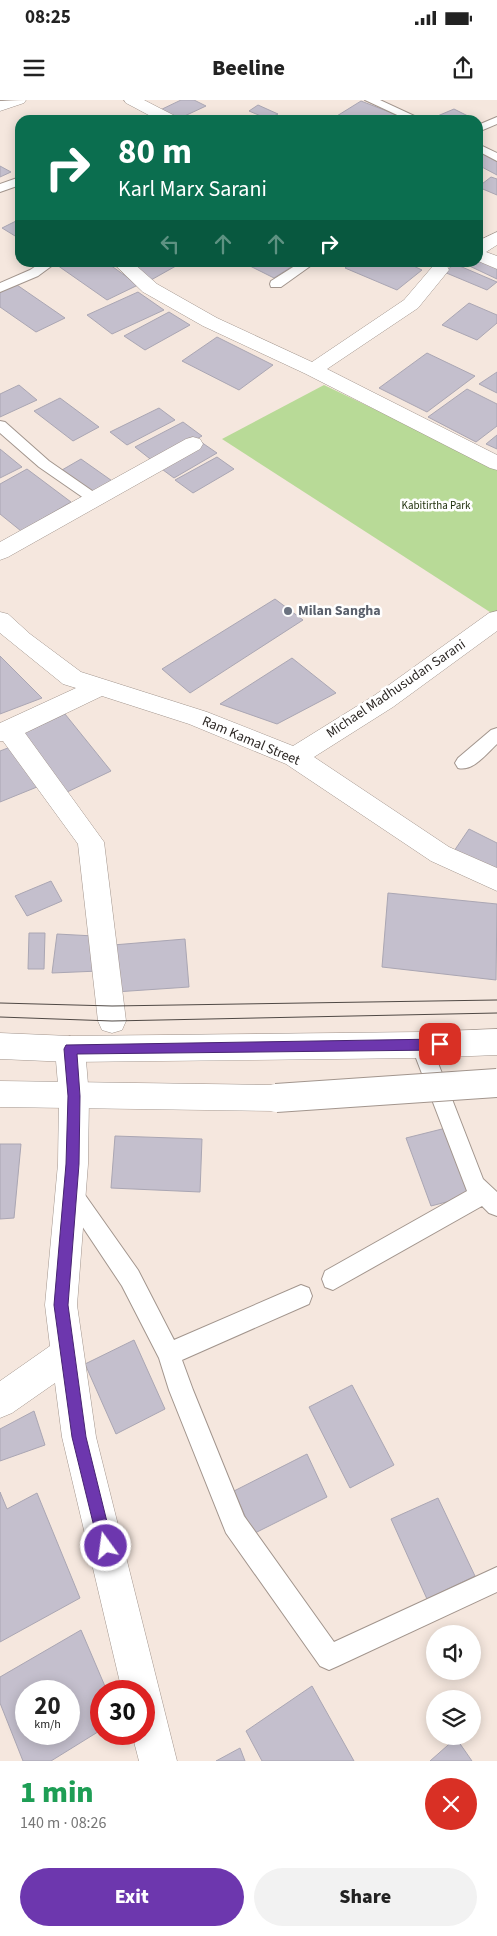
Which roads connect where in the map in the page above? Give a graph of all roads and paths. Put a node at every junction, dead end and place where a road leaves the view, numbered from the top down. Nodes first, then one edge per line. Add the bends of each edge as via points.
1 (18, 100) edge
2 (132, 100) edge
3 (371, 100) edge
4 (0, 106) edge
5 (161, 115) edge
6 (406, 115) edge
7 (497, 120) edge
8 (483, 127) edge
9 (483, 150) edge
10 (497, 158) edge
11 (15, 184) edge
12 (0, 188) edge
13 (497, 237) edge
14 (483, 245) edge
15 (483, 257) edge
16 (497, 263) edge
17 (44, 267) edge
18 (127, 267) edge
19 (302, 267) edge
20 (438, 267) edge
21 (0, 273) edge
22 (14, 281) junction
23 (276, 284) dead end
24 (0, 288) edge
25 (313, 370) junction
26 (0, 425) edge
27 (193, 444) dead end
28 (497, 463) edge
29 (96, 500) junction
30 (0, 552) edge
31 (0, 620) edge
32 (496, 620) edge
33 (102, 686) junction
34 (5, 731) edge
35 (497, 734) edge
36 (295, 757) junction
37 (464, 763) dead end
38 (497, 880) edge
39 (112, 1021) dead end
40 (497, 1042) edge
41 (421, 1045) junction
42 (0, 1046) edge
43 (70, 1049) junction
44 (497, 1083) edge
45 (0, 1094) edge
46 (74, 1096) junction
47 (71, 1192) junction
48 (490, 1200) edge
49 (333, 1279) dead end
50 (301, 1296) dead end
51 (67, 1354) junction
52 (169, 1354) junction
53 (0, 1401) edge
54 (497, 1579) edge
55 (138, 1680) edge
56 (154, 1745) edge
57 (158, 1761) edge

1 - 4 street
2 - 5 street
3 - 6 lane
7 - 8 lane
9 - 10 lane
11 - 12 lane
13 - 14 street
15 - 16 street
17 - 22 lane
18 - 25 street via 150,288 210,322
19 - 23 lane
20 - 25 street via 410,304
21 - 22 lane
22 - 24 lane
25 - 28 street
26 - 29 lane via 44,464
27 - 29 street
29 - 30 street
31 - 33 street, Ram Kamal Street via 72,678
32 - 36 street, Michael Madhusudan Sarani via 384,701
33 - 34 street
33 - 36 street, Ram Kamal Street via 198,718
34 - 39 street via 91,842
35 - 37 lane
36 - 38 street, Ram Kamal Street via 440,854
40 - 41 street
41 - 43 street
41 - 48 lane via 475,1185
42 - 43 street
43 - 46 street
44 - 46 street, bridge via 276,1098
45 - 46 street
46 - 47 street
47 - 51 street via 61,1305
47 - 52 lane via 130,1278
48 - 49 lane
50 - 52 lane
51 - 53 street
51 - 55 street via 79,1437
52 - 54 lane via 236,1524 329,1657
56 - 57 street

